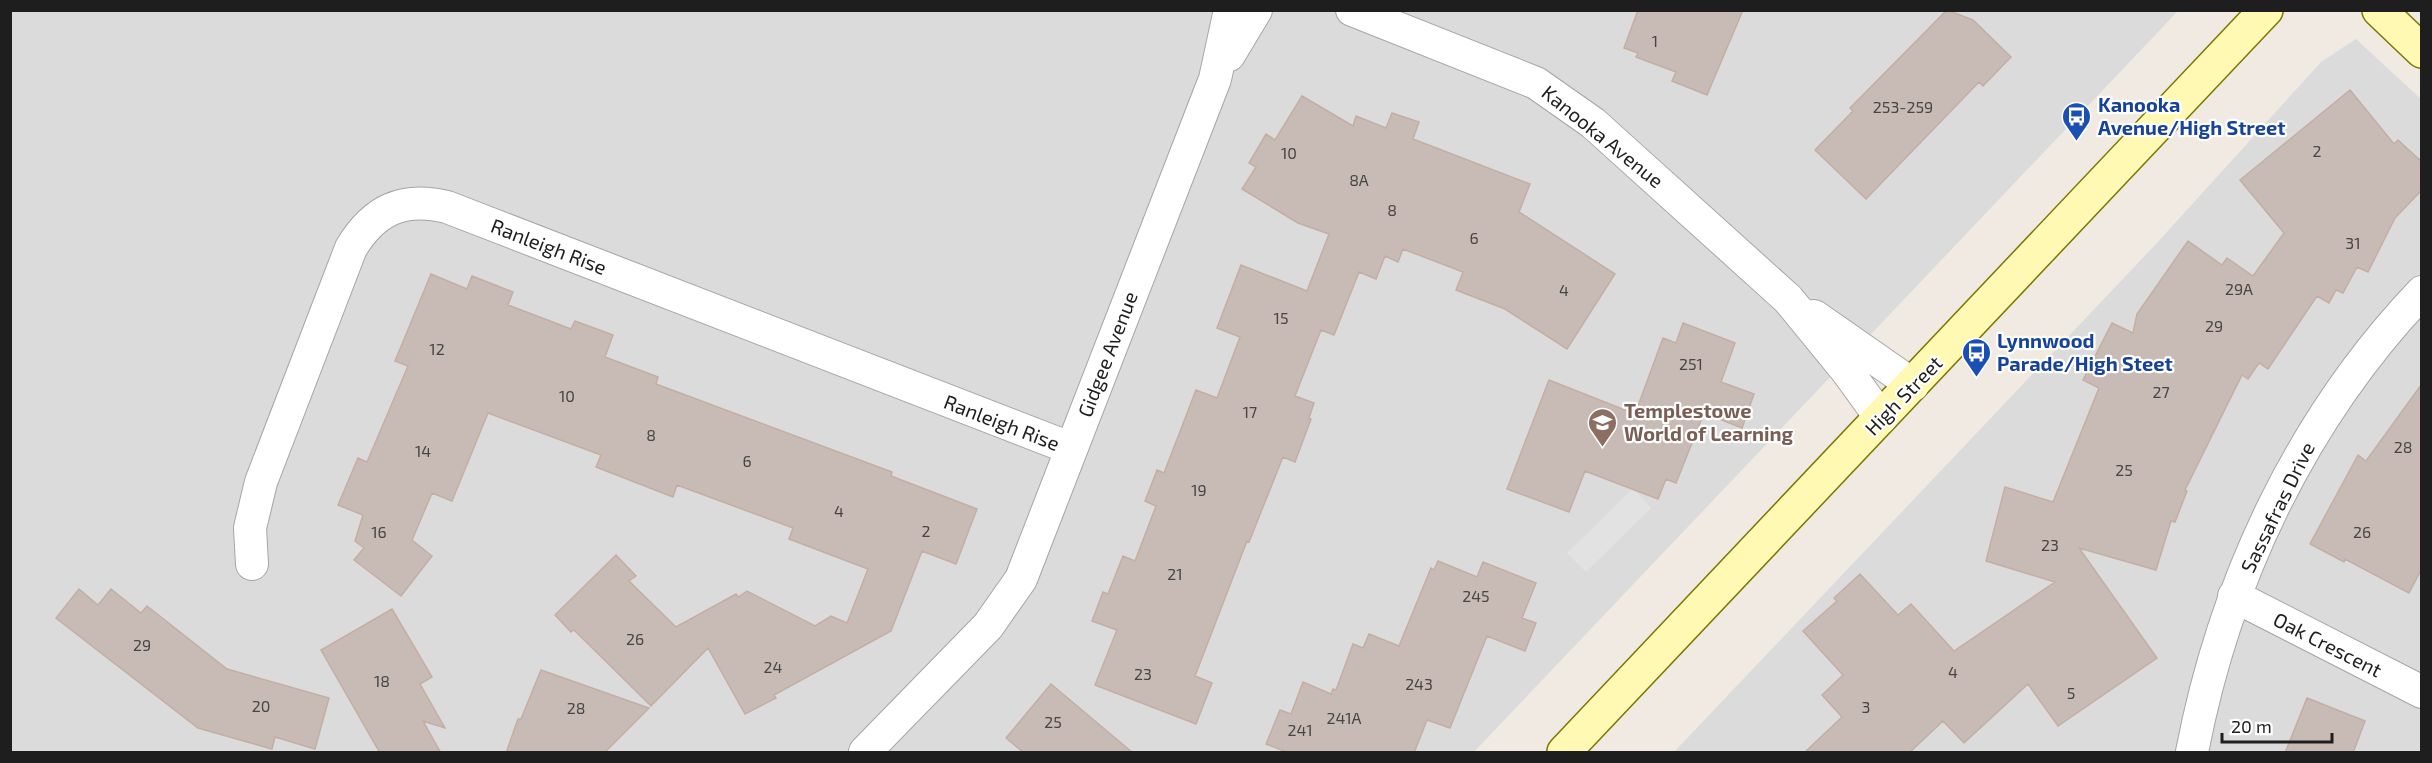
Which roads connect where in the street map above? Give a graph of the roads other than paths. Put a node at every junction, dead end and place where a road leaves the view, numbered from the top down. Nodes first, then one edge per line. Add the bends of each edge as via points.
1 (1230, 10) edge
2 (1256, 10) edge
3 (2266, 10) edge
4 (2379, 10) edge
5 (1358, 12) edge
6 (2421, 51) edge
7 (1215, 79) junction
8 (2421, 292) edge
9 (1788, 299) junction
10 (1912, 385) junction
11 (1881, 418) junction
12 (1070, 448) junction
13 (252, 564) dead end
14 (2234, 596) junction
15 (2421, 692) edge
16 (866, 753) edge
17 (1564, 753) edge
18 (2192, 753) edge

1 - 7 street, Gidgee Avenue
2 - 7 street, Gidgee Avenue
3 - 10 main road, High Street
4 - 6 main road
5 - 9 street, Kanooka Avenue via 1551,91 1602,130
7 - 12 street, Gidgee Avenue
8 - 14 street, Sassafras Drive via 2354,372 2306,444 2265,523
9 - 10 street, Kanooka Avenue
9 - 11 street, Kanooka Avenue
10 - 11 main road, High Street
11 - 17 main road, High Street
12 - 13 street, Ranleigh Rise via 447,207 413,202 370,221 351,248 261,482 250,528
12 - 16 street, Gidgee Avenue via 1015,591 988,626
14 - 15 street, Oak Crescent
14 - 18 street, Sassafras Drive via 2201,706

